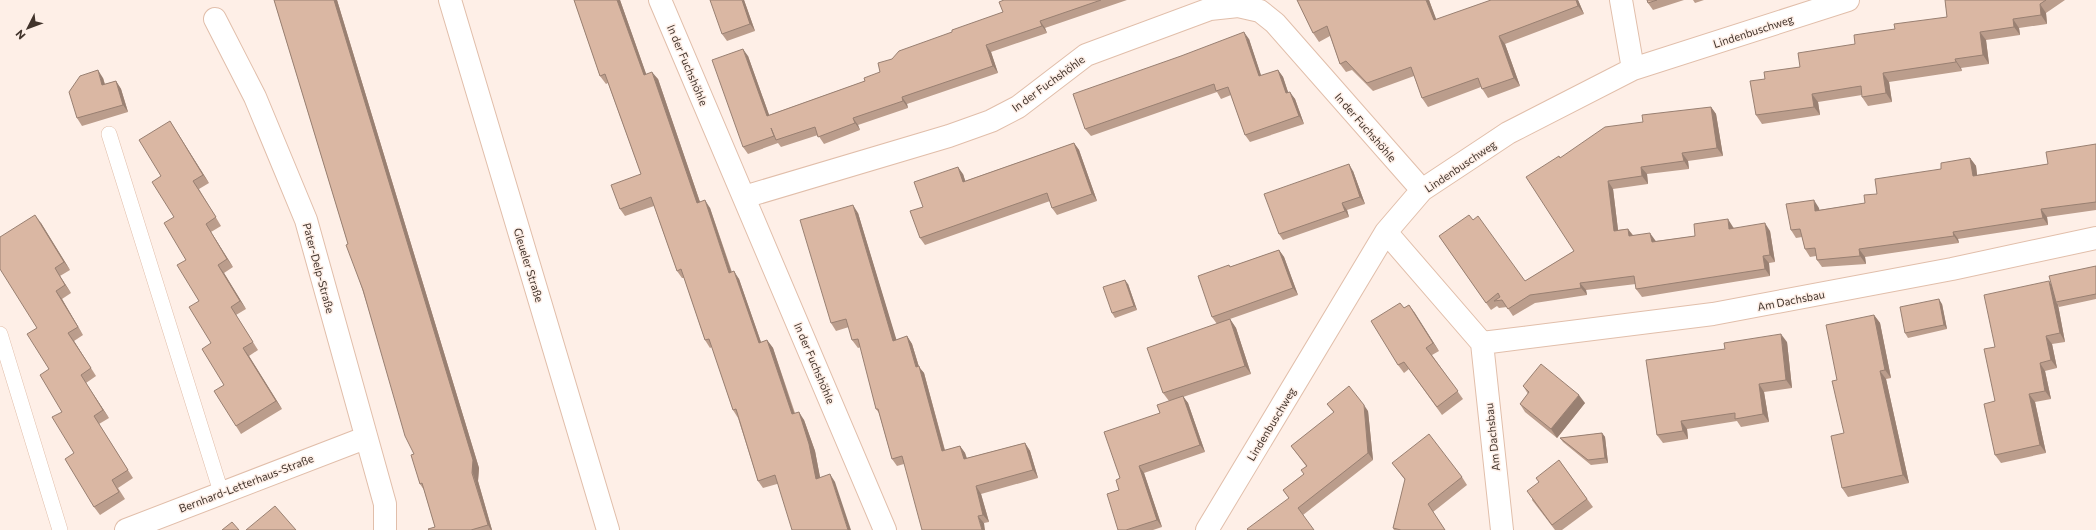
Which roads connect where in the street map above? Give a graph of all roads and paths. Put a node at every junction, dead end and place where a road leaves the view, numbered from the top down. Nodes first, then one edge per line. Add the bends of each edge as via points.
1 (450, 0) edge
2 (660, 0) edge
3 (1621, 0) edge
4 (1848, 0) edge
5 (1262, 6) edge
6 (215, 19) dead end
7 (1633, 69) junction
8 (109, 134) dead end
9 (1422, 190) junction
10 (744, 197) junction
11 (1386, 232) junction
12 (2096, 238) edge
13 (0, 334) edge
14 (1482, 344) junction
15 (365, 438) junction
16 (221, 492) junction
17 (60, 530) edge
18 (126, 530) edge
19 (385, 530) edge
20 (608, 530) edge
21 (885, 530) edge
22 (1207, 530) edge
23 (1502, 530) edge

1 - 20 street, Gleueler Straße
2 - 10 street, In der Fuchshöhle
3 - 7 street
4 - 7 street, Lindenbuschweg
5 - 9 street, In der Fuchshöhle via 1275,24
5 - 10 street, In der Fuchshöhle via 1210,9 1086,55 1018,107 991,121
6 - 15 street, Pater-Delp-Straße via 255,97 306,220
7 - 9 street, Lindenbuschweg via 1508,134
8 - 16 lane
9 - 11 street, Lindenbuschweg
10 - 21 street, In der Fuchshöhle
11 - 14 street
11 - 22 street, Lindenbuschweg
12 - 14 street, Am Dachsbau via 1944,271 1713,314
13 - 17 lane
14 - 23 street, Am Dachsbau
15 - 16 street, Bernhard-Letterhaus-Straße
15 - 19 street, Pater-Delp-Straße via 385,504
16 - 18 street, Bernhard-Letterhaus-Straße

